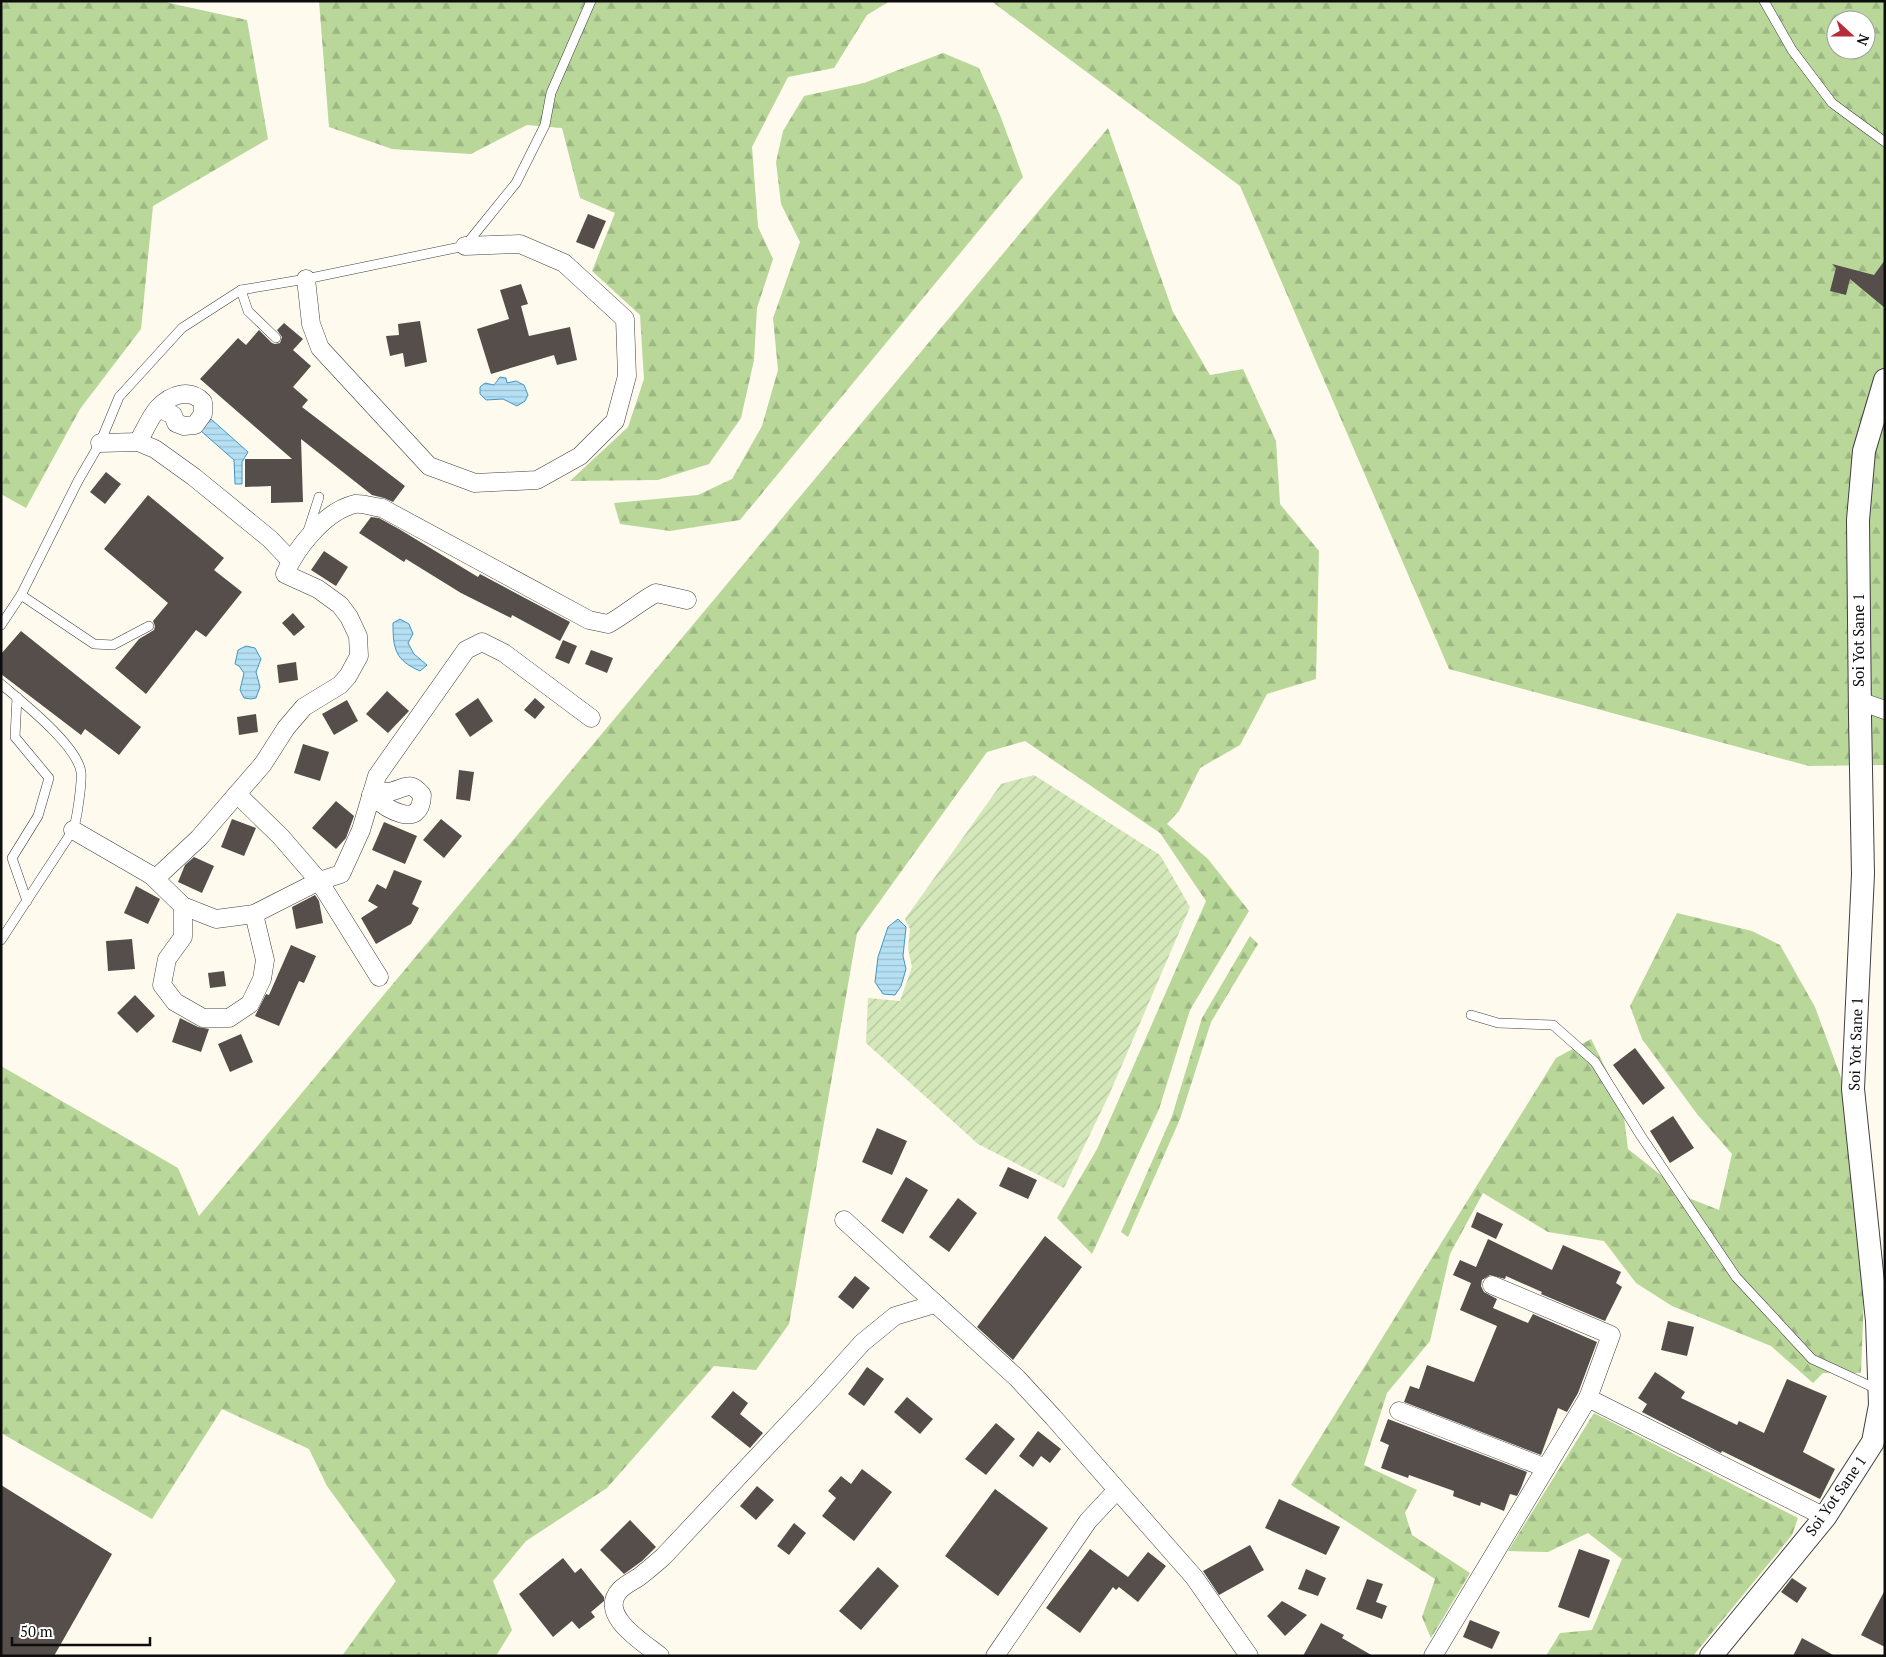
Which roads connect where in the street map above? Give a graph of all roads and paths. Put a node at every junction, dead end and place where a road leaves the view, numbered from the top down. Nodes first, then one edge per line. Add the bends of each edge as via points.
1 (591, 1) edge
2 (1764, 1) edge
3 (1885, 142) edge
4 (465, 246) junction
5 (306, 279) junction
6 (241, 290) junction
7 (276, 338) dead end
8 (1885, 380) edge
9 (158, 408) dead end
10 (138, 442) junction
11 (100, 444) junction
12 (320, 497) dead end
13 (305, 541) junction
14 (291, 561) junction
15 (21, 595) junction
16 (687, 600) dead end
17 (1, 625) edge
18 (149, 626) dead end
19 (1, 684) edge
20 (17, 697) junction
21 (1859, 701) junction
22 (1885, 710) edge
23 (591, 718) dead end
24 (237, 794) junction
25 (73, 830) junction
26 (151, 875) junction
27 (319, 881) junction
28 (27, 901) junction
29 (183, 906) junction
30 (254, 914) junction
31 (1, 940) edge
32 (379, 977) dead end
33 (1471, 1015) dead end
34 (844, 1220) dead end
35 (1492, 1285) dead end
36 (935, 1304) junction
37 (1879, 1390) junction
38 (1588, 1398) junction
39 (1399, 1411) dead end
40 (1546, 1468) junction
41 (1117, 1490) junction
42 (1825, 1516) junction
43 (660, 1656) edge
44 (995, 1656) edge
45 (1249, 1656) edge
46 (1433, 1656) edge
47 (1711, 1656) edge

1 - 4 lane via 551,93 546,125 516,183
2 - 3 lane via 1792,50 1832,104
4 - 5 lane
4 - 5 street via 520,244 564,263 625,319 627,376 615,421 580,456 537,480 475,482 429,466 320,348 311,324
5 - 6 lane
6 - 7 lane via 248,312
6 - 11 lane via 182,328 119,397
8 - 21 street, Soi Yot Sane 1 via 1864,451 1858,520
9 - 10 street
10 - 11 street
10 - 14 street via 155,449 194,477 270,539
11 - 15 lane
12 - 13 lane
13 - 14 street
13 - 16 street via 329,517 356,504 382,508 589,620 608,624 656,594
14 - 24 street via 286,574 318,589 340,605 349,617 358,636 359,656 340,686 304,707
15 - 17 lane
15 - 18 lane via 94,644 113,645
19 - 20 lane
20 - 25 lane via 75,756 81,773
20 - 28 lane via 15,737 49,778 38,816 12,858
21 - 22 street
21 - 37 street, Soi Yot Sane 1 via 1863,874 1853,1088 1874,1263
23 - 27 street via 504,653 482,642 466,650 377,776 361,830 341,874
24 - 26 street via 200,838 156,878
24 - 27 street via 281,837
25 - 26 street
25 - 28 lane
26 - 29 street
27 - 30 street
27 - 32 street
28 - 31 lane
29 - 30 street via 216,919
29 - 30 street via 183,937 167,959 162,984 175,1002 203,1018 229,1018 250,1004 262,979 265,960
33 - 37 lane via 1498,1023 1554,1025 1595,1062 1736,1277 1812,1358
34 - 36 street
35 - 38 street via 1611,1335
36 - 41 street via 1017,1378
36 - 43 street via 895,1316 862,1343 663,1557 622,1588 614,1598 614,1610 622,1625
37 - 42 street, Soi Yot Sane 1 via 1880,1405 1873,1442
38 - 40 street
38 - 42 street
39 - 40 street
40 - 46 street
41 - 44 street via 1088,1521
41 - 45 street via 1194,1577
42 - 47 street, Soi Yot Sane 1

